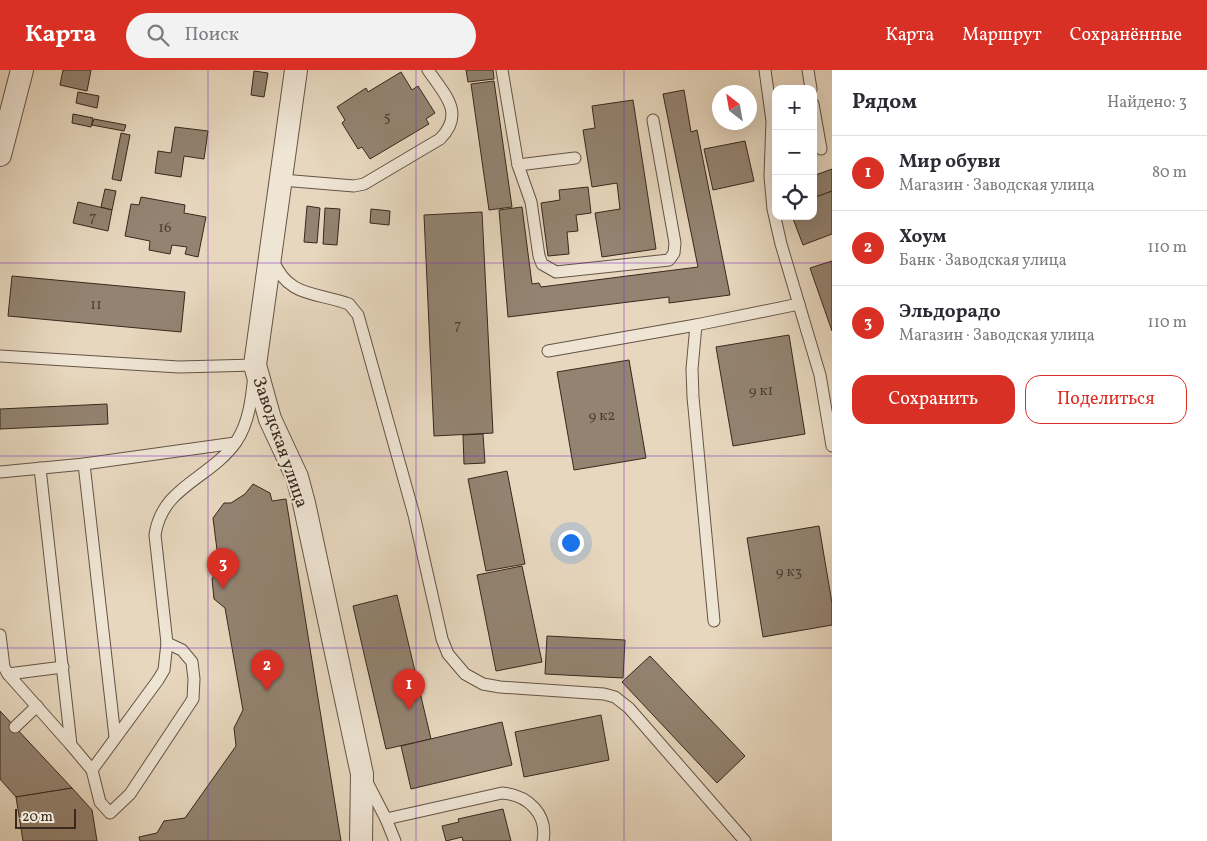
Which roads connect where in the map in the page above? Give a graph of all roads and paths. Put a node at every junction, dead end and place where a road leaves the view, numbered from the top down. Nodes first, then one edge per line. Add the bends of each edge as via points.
1 (22, 70) edge
2 (296, 70) edge
3 (428, 70) edge
4 (502, 70) edge
5 (765, 70) edge
6 (808, 70) edge
7 (810, 85) edge
8 (654, 120) dead end
9 (817, 126) edge
10 (821, 149) dead end
11 (0, 155) edge
12 (576, 158) dead end
13 (518, 165) junction
14 (282, 180) junction
15 (271, 255) junction
16 (800, 304) junction
17 (696, 326) junction
18 (548, 351) dead end
19 (0, 356) edge
20 (255, 365) junction
21 (235, 443) junction
22 (832, 446) edge
23 (84, 464) junction
24 (40, 468) junction
25 (0, 472) edge
26 (714, 621) dead end
27 (0, 635) edge
28 (167, 643) junction
29 (63, 667) junction
30 (8, 674) junction
31 (37, 706) junction
32 (15, 727) dead end
33 (115, 737) junction
34 (72, 745) junction
35 (92, 770) junction
36 (362, 774) junction
37 (386, 819) junction
38 (361, 841) edge
39 (395, 841) edge
40 (543, 841) edge
41 (745, 841) edge

1 - 11 street
2 - 14 street, Заводская улица
3 - 14 lane via 453,111 448,131 440,139 364,184
4 - 13 lane
5 - 16 lane via 772,121 770,176 773,209
6 - 7 lane
8 - 13 lane via 675,243 669,260 549,271 539,256 531,202
9 - 10 lane
12 - 13 lane
14 - 15 street, Заводская улица
15 - 20 street, Заводская улица
15 - 41 lane via 277,270 294,287 349,304 358,316 414,515 442,639 455,665 483,684 615,697 629,708
16 - 17 lane
16 - 22 lane via 820,375
17 - 18 lane
17 - 26 lane via 693,397
19 - 20 lane via 179,367
20 - 21 lane via 249,412
20 - 36 street, Заводская улица via 270,419 297,477
21 - 23 lane
21 - 28 lane via 222,458 169,501 157,520 155,535
23 - 24 lane
23 - 33 lane
24 - 25 lane
24 - 29 lane
27 - 30 lane via 4,667
28 - 33 lane via 164,670
28 - 35 lane via 182,650 192,662 195,688 190,707 130,794 110,813 100,802
29 - 30 lane
29 - 34 lane
30 - 31 lane
31 - 32 lane
31 - 34 lane
33 - 35 lane
34 - 35 lane
36 - 37 lane
36 - 38 street, Заводская улица
37 - 39 lane
37 - 40 lane via 502,793 514,794 541,815

